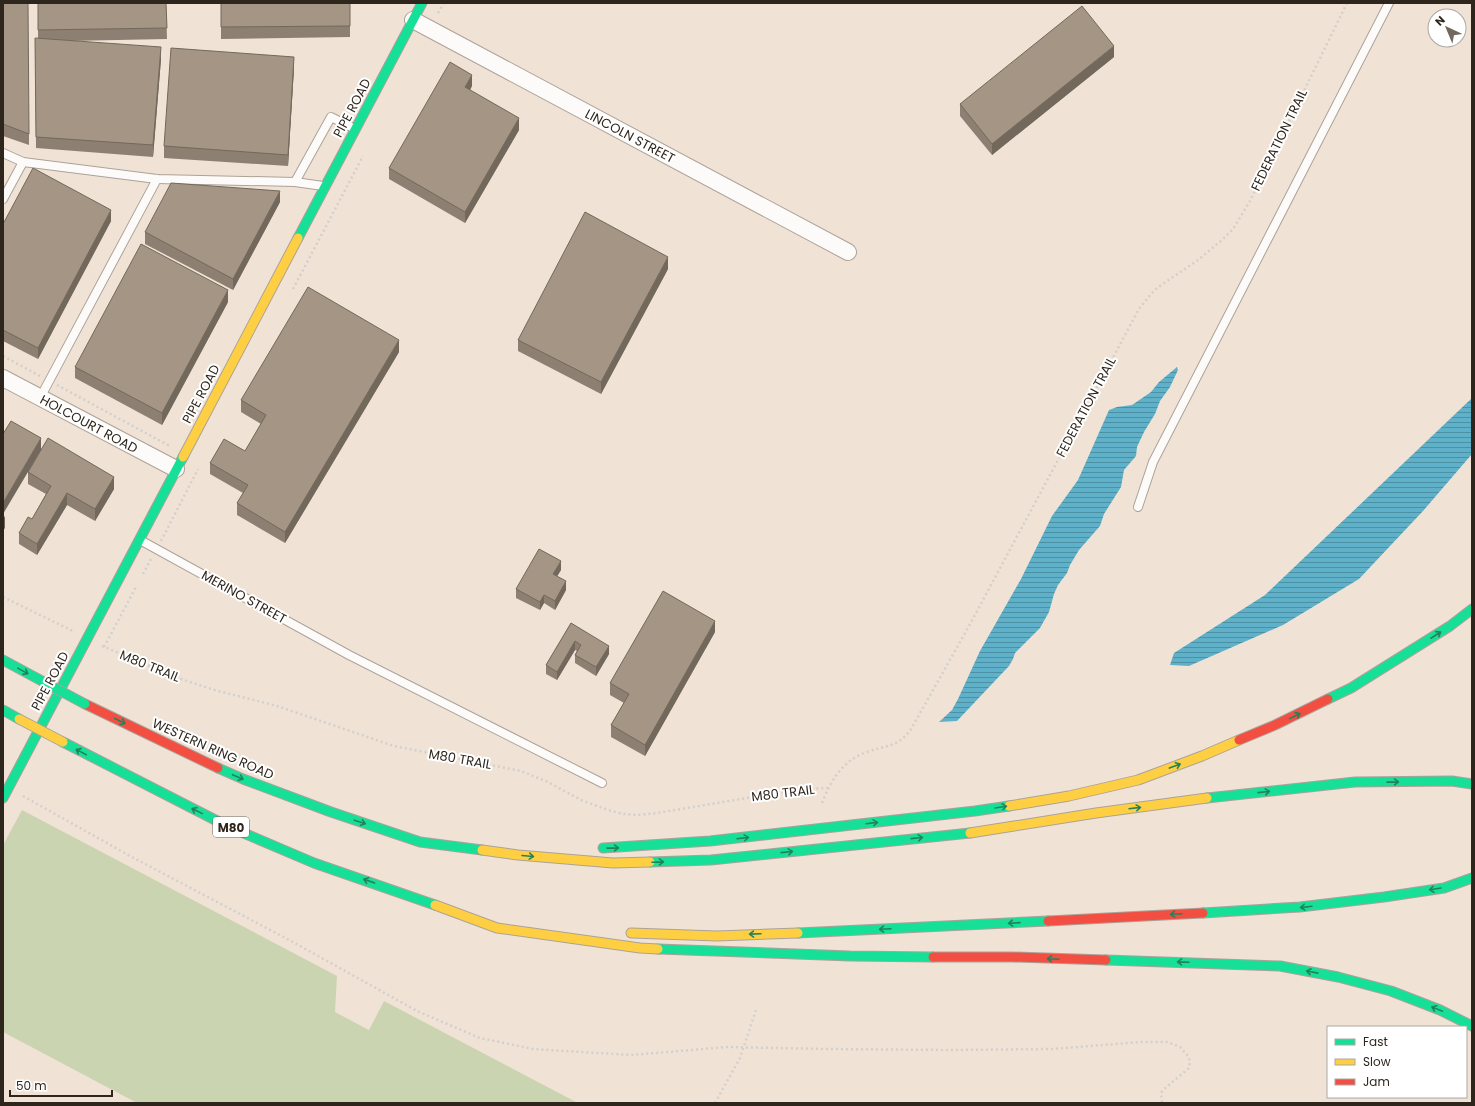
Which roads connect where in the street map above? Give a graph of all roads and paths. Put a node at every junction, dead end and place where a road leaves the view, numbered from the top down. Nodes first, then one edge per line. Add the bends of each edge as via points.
1 (422, 3) edge
2 (1347, 3) edge
3 (1389, 3) edge
4 (413, 20) junction
5 (355, 130) junction
6 (3, 153) edge
7 (23, 162) junction
8 (158, 179) junction
9 (294, 182) junction
10 (326, 186) junction
11 (3, 199) edge
12 (848, 252) dead end
13 (3, 356) edge
14 (3, 378) edge
15 (49, 381) junction
16 (40, 398) junction
17 (159, 460) junction
18 (176, 469) junction
19 (1138, 507) dead end
20 (139, 539) junction
21 (3, 597) edge
22 (1472, 609) edge
23 (68, 629) dead end
24 (98, 644) dead end
25 (3, 660) edge
26 (3, 710) edge
27 (602, 783) dead end
28 (1472, 784) edge
29 (8, 788) junction
30 (828, 788) junction
31 (3, 798) edge
32 (822, 803) dead end
33 (420, 842) junction
34 (542, 848) dead end
35 (594, 848) dead end
36 (1472, 878) edge
37 (406, 894) junction
38 (486, 914) dead end
39 (618, 931) dead end
40 (756, 1010) dead end
41 (1472, 1026) edge
42 (743, 1047) junction
43 (715, 1103) edge
44 (1162, 1103) edge

1 - 4 main road, PIPE ROAD
2 - 30 path, FEDERATION TRAIL via 1250,200 1233,229 1211,250 1157,288 1139,309 910,731 897,744 868,752 852,760 840,769
3 - 19 lane via 1153,462
4 - 5 main road, PIPE ROAD
4 - 12 street, LINCOLN STREET
5 - 9 lane via 331,117
5 - 10 main road, PIPE ROAD
6 - 7 lane
7 - 8 lane
7 - 11 lane
8 - 9 lane
8 - 15 lane
9 - 10 lane
10 - 18 main road, PIPE ROAD
13 - 15 path
14 - 16 street, HOLCOURT ROAD
15 - 16 lane
15 - 17 path via 168,445
16 - 17 street, HOLCOURT ROAD
17 - 18 street, HOLCOURT ROAD
18 - 20 main road, PIPE ROAD
20 - 27 lane, MERINO STREET via 349,655
20 - 29 main road, PIPE ROAD
21 - 23 path
35 -> 22 main road via 710,841 975,810 1069,796 1138,780 1276,725 1351,688
24 - 30 path, M80 TRAIL via 183,680 277,706 394,746 521,771 611,812 638,815 801,789
25 -> 33 main road, WESTERN RING ROAD, bridge via 197,759 331,812
37 -> 26 main road, M80, bridge via 314,863 227,826
33 -> 28 main road via 518,855 613,863 711,860 972,833 1104,812 1355,782 1452,781
29 - 31 main road, PIPE ROAD
29 - 42 path via 417,1011 480,1038 533,1049 632,1054
30 - 32 path, FEDERATION TRAIL
33 - 34 main road
36 -> 39 main road via 1444,888 1384,897 1228,912 717,936
37 - 38 main road
41 -> 37 main road via 1391,991 1338,977 1280,966 1013,957 850,956 640,948 497,928
40 - 42 path
42 - 43 path via 740,1058
42 - 44 path via 1052,1049 1168,1042 1180,1047 1190,1062 1189,1068 1163,1090

